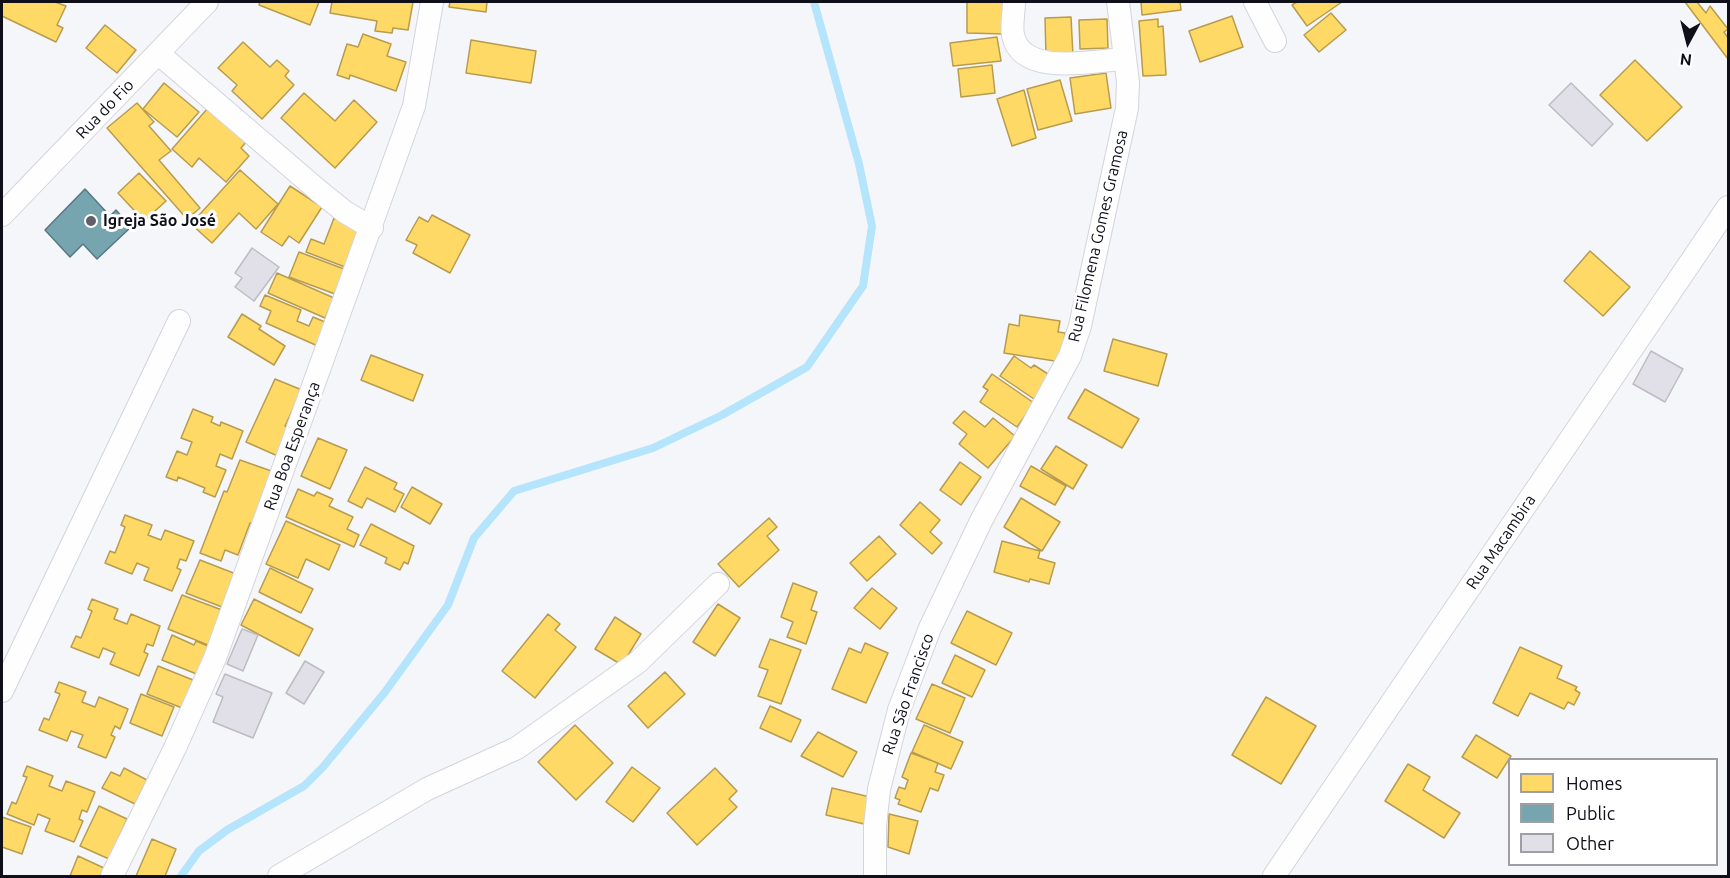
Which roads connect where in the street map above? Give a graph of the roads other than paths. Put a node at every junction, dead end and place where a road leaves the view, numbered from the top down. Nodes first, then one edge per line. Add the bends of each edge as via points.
1 (207, 2) edge
2 (432, 2) edge
3 (1014, 2) edge
4 (1118, 2) edge
5 (1255, 2) edge
6 (1275, 41) dead end
7 (159, 54) junction
8 (1123, 59) junction
9 (1728, 207) edge
10 (2, 215) edge
11 (372, 228) junction
12 (179, 321) dead end
13 (981, 521) joint
14 (718, 584) dead end
15 (2, 691) edge
16 (112, 876) edge
17 (279, 876) edge
18 (875, 876) edge
19 (1274, 876) edge

1 - 7 street, Rua do Fio
2 - 11 street, Rua Boa Esperança via 414,106
3 - 8 street via 1013,35 1020,50 1030,58 1044,64
4 - 8 street, Rua Filomena Gomes Gramosa
5 - 6 street
7 - 10 street, Rua do Fio
7 - 11 street via 319,191
8 - 13 street, Rua Filomena Gomes Gramosa via 1128,82 1127,108 1080,326 1056,384
9 - 19 street, Rua Macambira
11 - 16 street, Rua Boa Esperança via 215,658
12 - 15 street
13 - 18 street, Rua São Francisco via 930,628 899,710 879,789 874,826
14 - 17 street via 638,662 517,748 427,789

